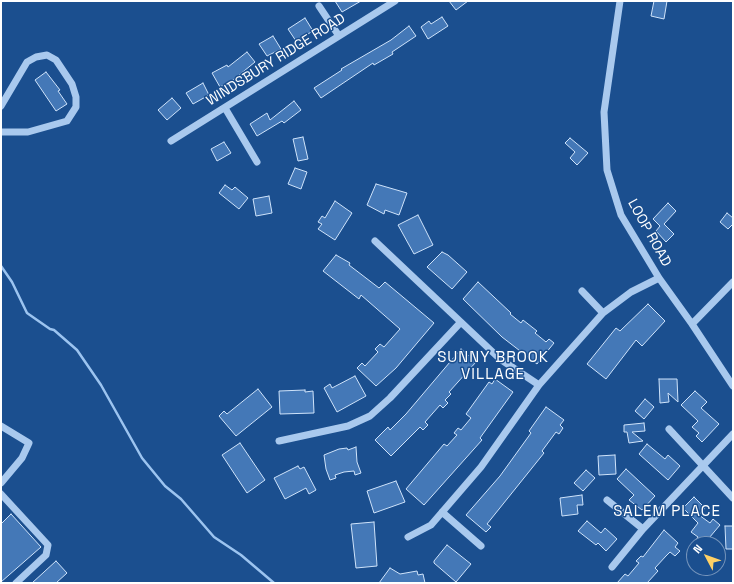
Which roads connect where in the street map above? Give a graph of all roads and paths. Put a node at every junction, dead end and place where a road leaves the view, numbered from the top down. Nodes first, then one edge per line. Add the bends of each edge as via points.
1 (395, 1) edge
2 (620, 1) edge
3 (319, 6) dead end
4 (339, 36) junction
5 (1, 106) edge
6 (225, 108) junction
7 (1, 132) edge
8 (171, 141) dead end
9 (258, 162) dead end
10 (375, 241) dead end
11 (659, 278) junction
12 (733, 282) edge
13 (582, 291) dead end
14 (603, 313) junction
15 (460, 323) junction
16 (692, 324) junction
17 (539, 385) junction
18 (733, 386) edge
19 (1, 426) edge
20 (669, 429) dead end
21 (733, 434) edge
22 (279, 441) dead end
23 (703, 464) junction
24 (1, 483) edge
25 (1, 494) edge
26 (733, 498) edge
27 (607, 500) dead end
28 (442, 512) junction
29 (643, 529) junction
30 (408, 538) dead end
31 (481, 546) dead end
32 (612, 567) dead end
33 (16, 583) edge

1 - 4 street, WINDSBURY RIDGE ROAD
2 - 11 street, LOOP ROAD via 604,112 607,170 621,215
3 - 4 street
4 - 6 street, WINDSBURY RIDGE ROAD
5 - 7 street via 27,62 48,55 56,60 72,84 76,97 76,107 67,121 28,132
6 - 8 street, WINDSBURY RIDGE ROAD
6 - 9 street
10 - 15 street
11 - 14 street via 631,292
11 - 16 street, LOOP ROAD
12 - 16 street
13 - 14 street
14 - 17 street
15 - 17 street via 500,359
15 - 22 street via 370,416 348,426
16 - 18 street, LOOP ROAD
17 - 28 street via 494,450
19 - 24 street via 29,443 22,458
20 - 23 street
21 - 23 street
23 - 26 street
23 - 29 street
25 - 33 street via 48,546 46,555
27 - 29 street
28 - 30 street via 431,525
28 - 31 street
29 - 32 street

